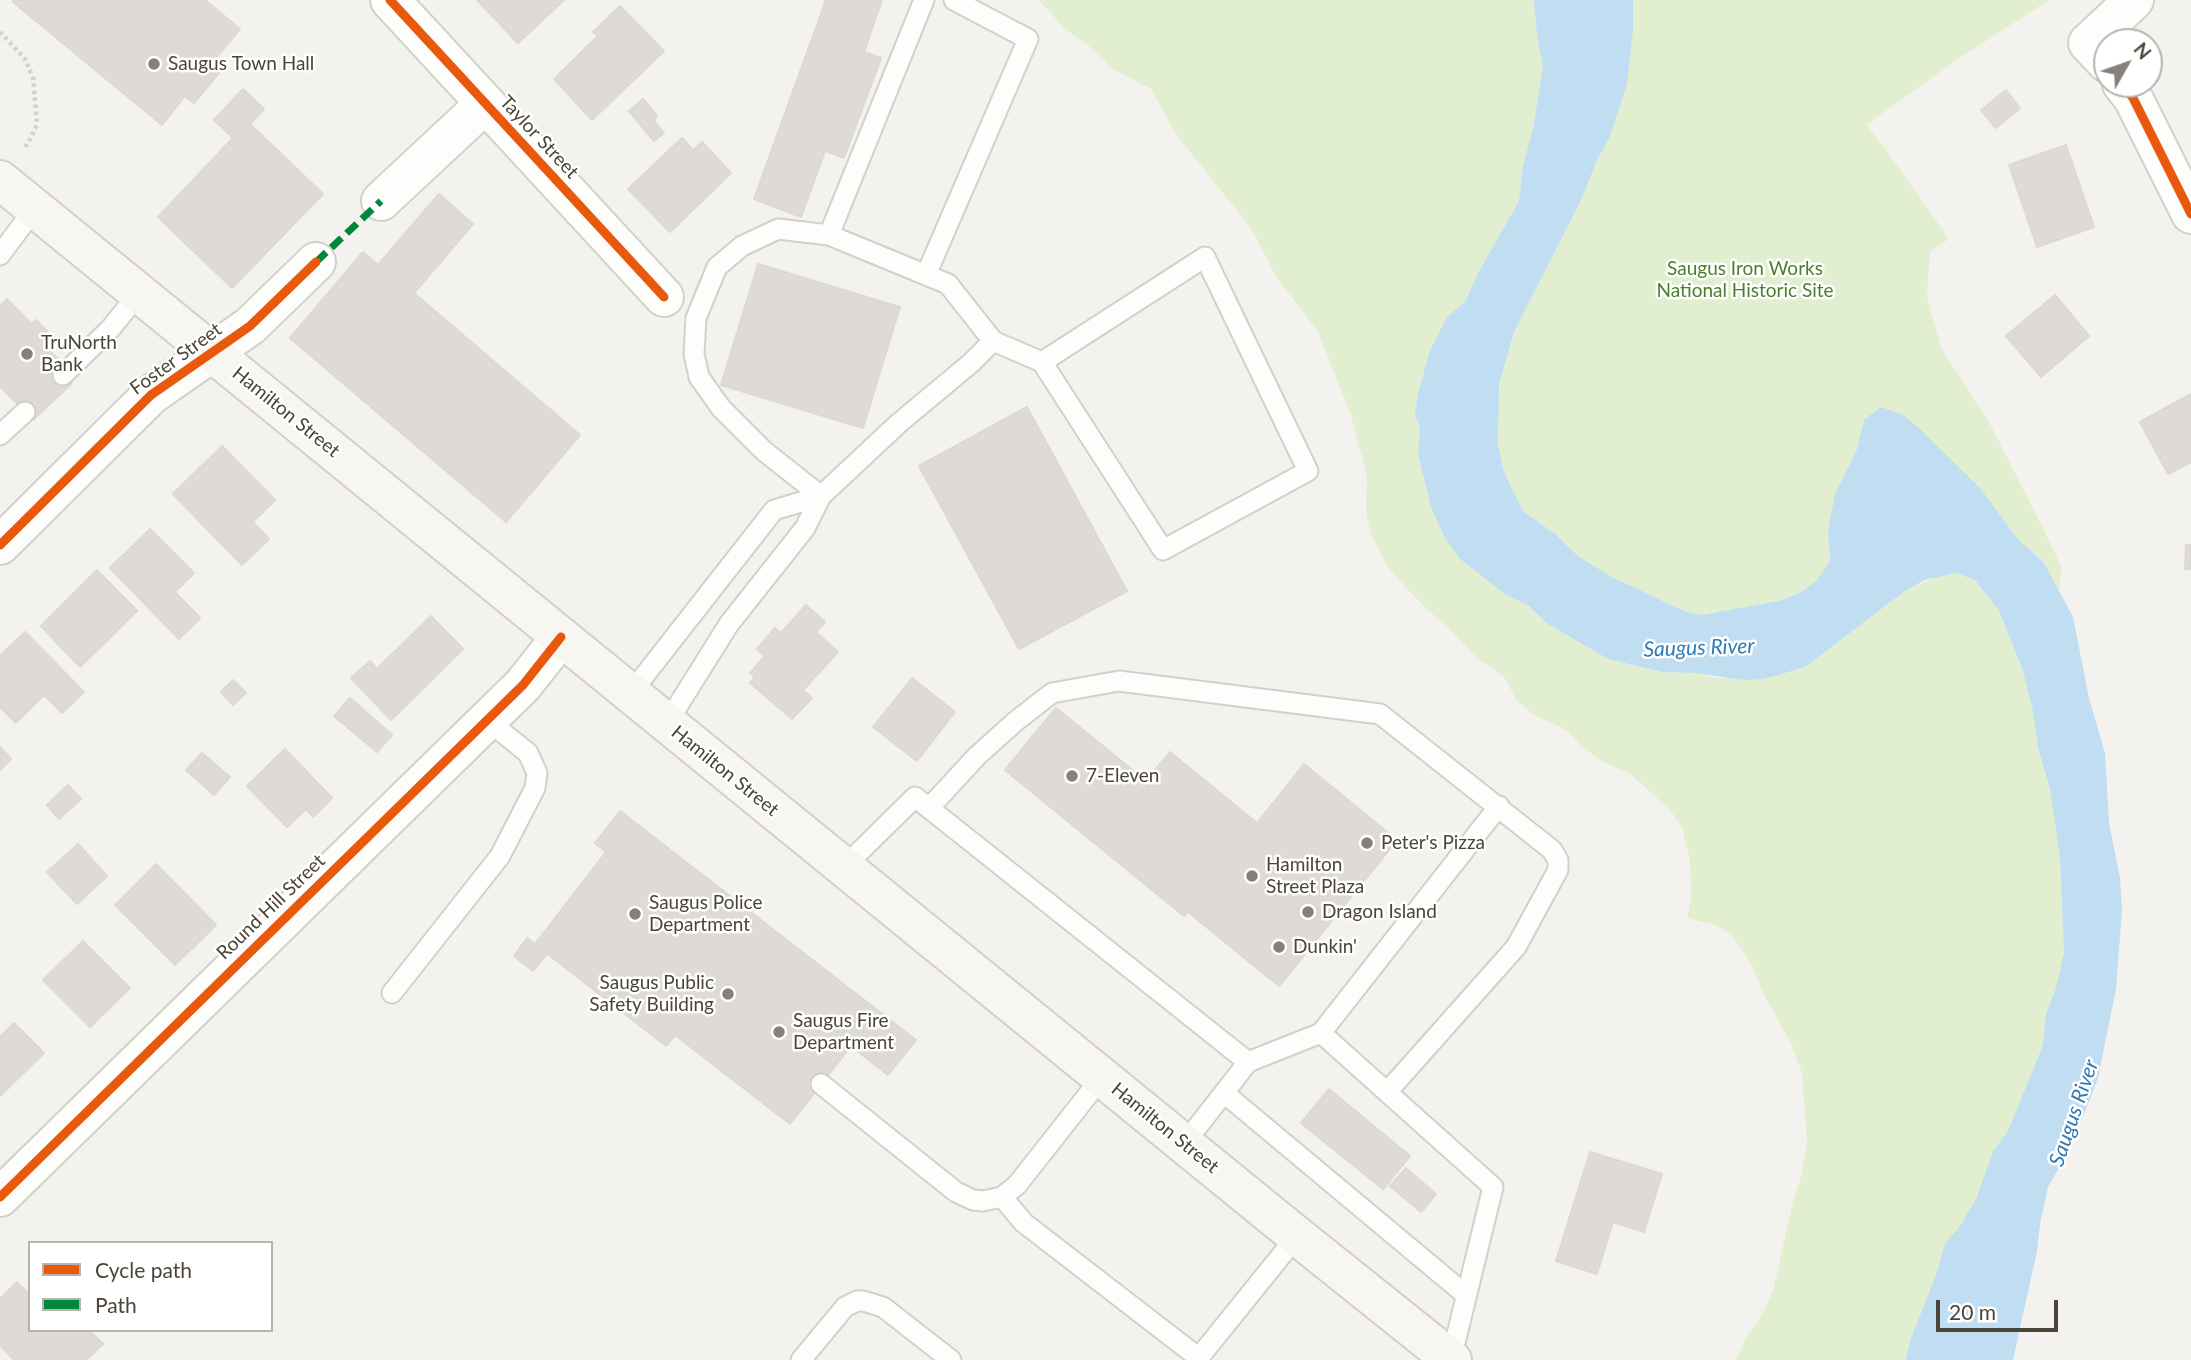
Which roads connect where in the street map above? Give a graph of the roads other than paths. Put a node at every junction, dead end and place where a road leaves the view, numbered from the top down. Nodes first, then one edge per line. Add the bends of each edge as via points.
1 (390, 0) edge
2 (924, 0) edge
3 (954, 0) edge
4 (2134, 0) edge
5 (2104, 28) edge
6 (2133, 98) edge
7 (485, 104) junction
8 (1, 181) edge
9 (380, 201) dead end
10 (35, 208) junction
11 (2191, 214) edge
12 (829, 235) junction
13 (0, 255) edge
14 (316, 262) dead end
15 (926, 275) junction
16 (139, 293) junction
17 (664, 297) dead end
18 (993, 341) junction
19 (213, 353) junction
20 (1042, 362) junction
21 (63, 375) dead end
22 (26, 412) dead end
23 (0, 435) edge
24 (821, 496) junction
25 (0, 545) edge
26 (561, 637) junction
27 (631, 694) junction
28 (487, 720) junction
29 (667, 723) junction
30 (1499, 806) junction
31 (929, 808) junction
32 (844, 867) junction
33 (392, 993) dead end
34 (1321, 1033) junction
35 (1248, 1062) junction
36 (1102, 1077) junction
37 (821, 1084) dead end
38 (1388, 1091) junction
39 (1224, 1093) junction
40 (1184, 1143) junction
41 (0, 1197) edge
42 (1002, 1197) junction
43 (1297, 1236) junction
44 (1466, 1296) junction
45 (1198, 1359) edge
46 (1451, 1359) edge
47 (801, 1360) edge
48 (951, 1360) edge

1 - 7 street, Taylor Street
2 - 12 lane
3 - 15 lane via 1028,39
4 - 5 street
6 - 11 street
7 - 9 street
7 - 17 street, Taylor Street
8 - 10 main road, Hamilton Street
10 - 13 lane
10 - 16 main road, Hamilton Street
12 - 15 lane
12 - 24 lane via 778,229 742,246 717,267 696,318 694,354 699,377 721,408 764,451
14 - 19 street, Foster Street via 250,326
15 - 18 lane via 948,284
16 - 19 main road, Hamilton Street
16 - 21 lane
18 - 20 lane
18 - 24 lane
19 - 25 street, Foster Street via 151,395
19 - 26 main road, Hamilton Street
20 - 20 lane via 1163,550 1308,471 1205,257
22 - 23 lane
24 - 27 lane via 774,510
24 - 29 lane via 805,528 729,624
26 - 27 main road, Hamilton Street
26 - 28 street, Round Hill Street via 523,685
27 - 29 main road, Hamilton Street
28 - 33 lane via 533,760 535,788 500,856
28 - 41 street, Round Hill Street
29 - 32 main road, Hamilton Street
30 - 31 lane via 1380,714 1119,681 1052,693 977,756
30 - 34 lane
30 - 38 lane via 1552,850 1558,870 1516,947
31 - 32 lane via 915,797
31 - 35 lane
32 - 36 main road, Hamilton Street
34 - 35 lane
34 - 38 lane
35 - 39 lane
36 - 40 main road, Hamilton Street
36 - 42 lane via 1017,1185
37 - 42 lane via 956,1192 973,1200
38 - 44 lane via 1493,1187
39 - 40 lane
39 - 44 lane
40 - 43 main road, Hamilton Street
42 - 45 lane via 1024,1223
43 - 45 lane
43 - 46 main road, Hamilton Street
44 - 46 lane
47 - 48 lane via 845,1307 863,1301 883,1307

